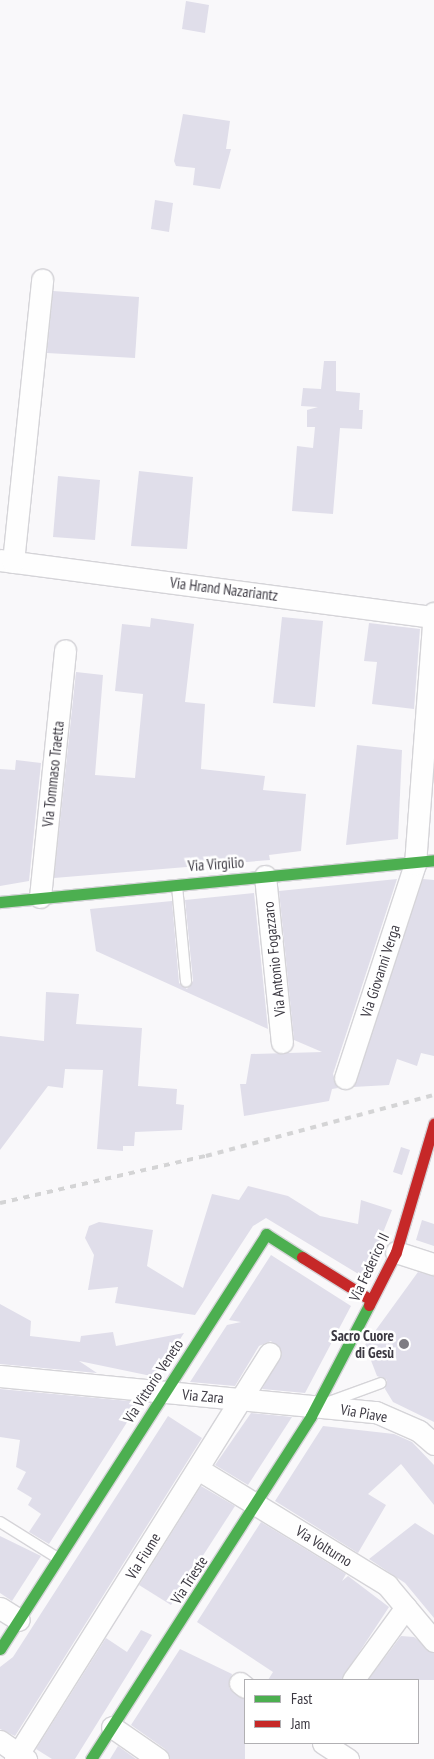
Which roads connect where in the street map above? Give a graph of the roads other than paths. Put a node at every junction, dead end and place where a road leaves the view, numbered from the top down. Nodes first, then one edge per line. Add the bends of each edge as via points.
1 (42, 280) dead end
2 (7, 561) edge
3 (434, 615) edge
4 (65, 650) dead end
5 (425, 862) edge
6 (265, 876) junction
7 (176, 882) junction
8 (40, 897) junction
9 (0, 902) edge
10 (186, 982) dead end
11 (282, 1042) dead end
12 (345, 1078) dead end
13 (434, 1124) edge
14 (396, 1252) junction
15 (434, 1264) edge
16 (370, 1300) junction
17 (270, 1353) dead end
18 (0, 1376) edge
19 (381, 1383) dead end
20 (163, 1392) junction
21 (241, 1399) junction
22 (314, 1411) junction
23 (434, 1444) edge
24 (198, 1469) junction
25 (256, 1504) junction
26 (0, 1522) edge
27 (58, 1558) junction
28 (406, 1607) junction
29 (0, 1608) edge
30 (19, 1620) junction
31 (434, 1641) edge
32 (0, 1649) edge
33 (354, 1679) edge
34 (112, 1727) junction
35 (0, 1742) edge
36 (325, 1744) edge
37 (20, 1757) edge
38 (91, 1759) edge
39 (158, 1759) edge
40 (348, 1759) edge

1 - 2 street, Via Hrand Nazariantz
2 - 3 street, Via Hrand Nazariantz
3 - 5 street, Via Giovanni Verga
4 - 8 street, Via Tommaso Traetta
5 - 6 street, Via Virgilio
5 - 12 street, Via Giovanni Verga
6 - 7 street, Via Virgilio
6 - 11 street, Via Antonio Fogazzaro
7 - 8 street, Via Virgilio
7 - 10 lane
8 - 9 street, Via Virgilio
13 - 14 street, Via Federico II
14 - 15 street
14 - 16 street, Via Federico II
16 - 20 street, Via Vittorio Veneto via 266,1234
16 - 22 street, Via Federico II
17 - 21 street, Via Fiume
18 - 20 street, Via Zara
19 - 22 lane
20 - 21 street, Via Zara
20 - 27 street, Via Vittorio Veneto
21 - 22 street, Via Zara
21 - 24 street, Via Fiume
22 - 23 street, Via Piave via 376,1412 419,1431
22 - 25 street, Via Trieste
24 - 25 street, Via Volturno
24 - 37 street, Via Fiume
25 - 28 street, Via Volturno via 387,1585
25 - 34 street, Via Trieste
26 - 27 lane
27 - 30 street, Via Vittorio Veneto
28 - 31 street, Via Volturno
28 - 33 street
29 - 30 street
30 - 32 street, Via Vittorio Veneto
34 - 38 street, Via Trieste
34 - 39 street
35 - 37 street
36 - 40 street

